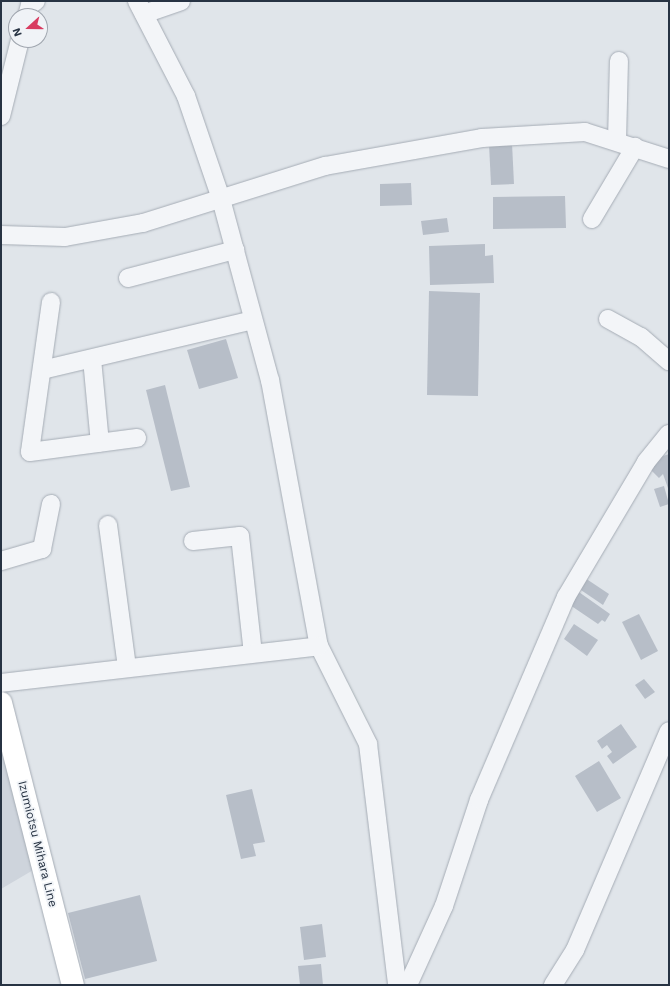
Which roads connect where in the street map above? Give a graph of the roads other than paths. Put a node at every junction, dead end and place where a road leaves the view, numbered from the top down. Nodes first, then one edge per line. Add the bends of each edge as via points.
1 (36, 1) edge
2 (181, 1) edge
3 (29, 8) edge
4 (141, 8) edge
5 (18, 48) edge
6 (619, 61) dead end
7 (1, 116) edge
8 (617, 141) junction
9 (635, 147) junction
10 (669, 159) edge
11 (221, 199) junction
12 (592, 219) dead end
13 (1, 235) edge
14 (235, 250) junction
15 (128, 278) dead end
16 (51, 302) dead end
17 (608, 319) dead end
18 (253, 320) junction
19 (92, 358) junction
20 (669, 361) edge
21 (42, 370) junction
22 (669, 434) edge
23 (137, 438) dead end
24 (100, 443) junction
25 (51, 504) dead end
26 (108, 525) dead end
27 (193, 541) dead end
28 (1, 561) edge
29 (319, 646) junction
30 (253, 653) junction
31 (127, 666) junction
32 (1, 683) edge
33 (1, 703) edge
34 (669, 730) edge
35 (73, 985) edge
36 (397, 985) edge
37 (408, 985) edge
38 (553, 985) edge

1 - 3 street
2 - 4 street
4 - 11 street via 186,96
5 - 7 street
6 - 8 street
8 - 9 street
8 - 11 street via 585,132 482,138 423,146 325,166
9 - 10 street
9 - 12 street
11 - 13 street via 143,223 65,237
11 - 14 street
14 - 15 street
14 - 18 street
16 - 21 street
17 - 20 street via 641,337
18 - 19 street
18 - 29 street via 270,380
19 - 21 street
19 - 24 street
21 - 24 street via 30,452
22 - 37 street via 646,462 566,597 479,800 444,906
23 - 24 street
25 - 28 street via 42,549
26 - 31 street
27 - 30 street via 240,536
29 - 30 street
29 - 36 street via 368,744
30 - 31 street
31 - 32 street
33 - 35 main road, Izumiotsu Mihara Line
34 - 38 street via 575,950

